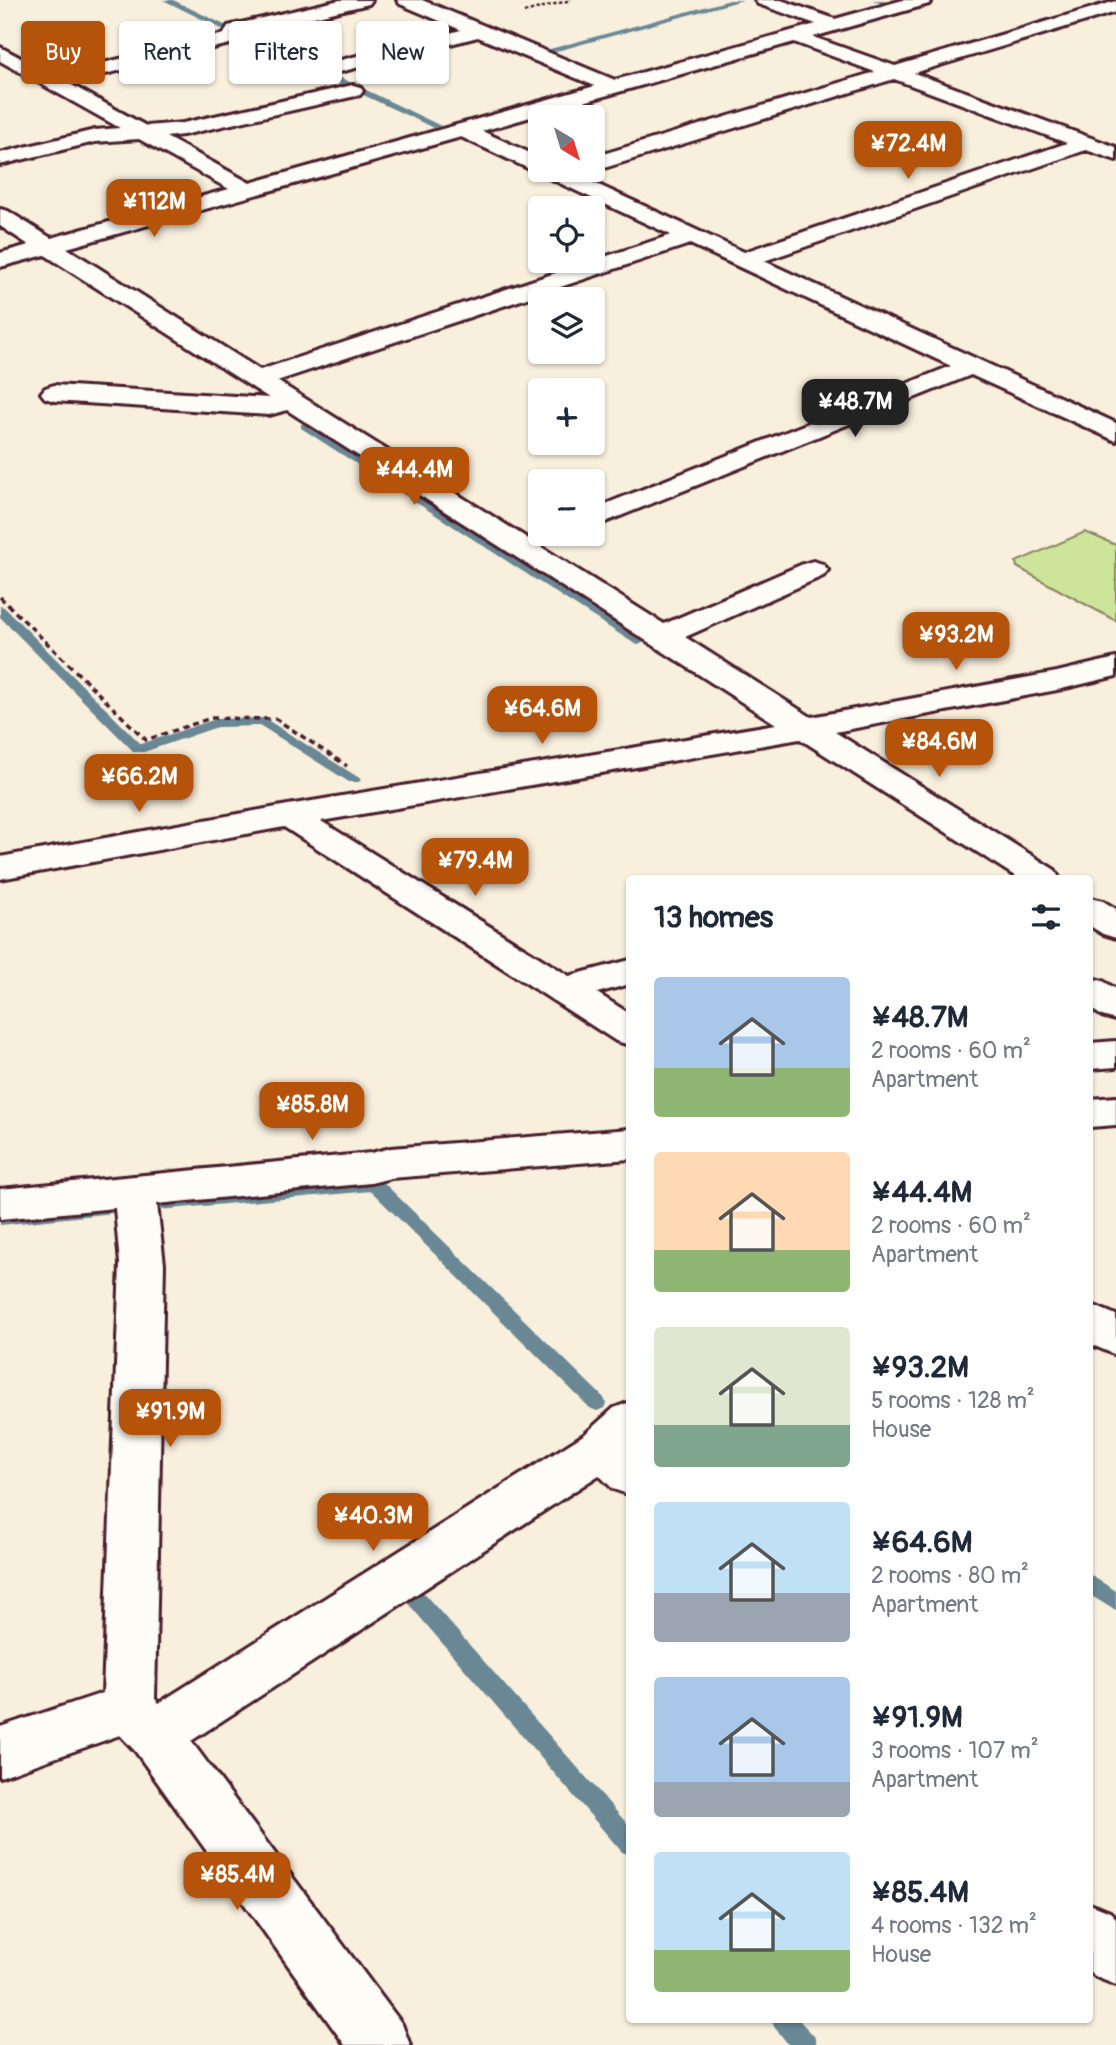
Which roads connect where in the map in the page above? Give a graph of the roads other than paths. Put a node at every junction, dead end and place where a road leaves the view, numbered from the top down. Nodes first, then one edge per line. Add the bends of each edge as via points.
1 (363, 0) edge
2 (406, 0) edge
3 (764, 0) edge
4 (923, 0) edge
5 (1103, 0) edge
6 (1116, 5) edge
7 (835, 25) junction
8 (478, 30) junction
9 (794, 36) junction
10 (0, 53) edge
11 (21, 65) edge
12 (342, 65) edge
13 (105, 68) edge
14 (895, 73) junction
15 (56, 84) edge
16 (614, 87) junction
17 (353, 91) dead end
18 (463, 130) junction
19 (144, 132) junction
20 (1087, 144) junction
21 (1116, 154) edge
22 (528, 158) edge
23 (0, 159) edge
24 (606, 160) edge
25 (581, 182) edge
26 (247, 190) junction
27 (0, 216) edge
28 (692, 236) junction
29 (48, 246) junction
30 (0, 260) edge
31 (743, 260) junction
32 (972, 366) junction
33 (258, 379) junction
34 (54, 393) dead end
35 (290, 400) junction
36 (1116, 405) edge
37 (1085, 419) junction
38 (1116, 433) edge
39 (605, 515) edge
40 (528, 546) edge
41 (523, 548) junction
42 (813, 570) dead end
43 (662, 636) junction
44 (1116, 667) edge
45 (806, 727) junction
46 (288, 816) junction
47 (0, 868) edge
48 (1034, 873) edge
49 (1015, 875) edge
50 (1093, 911) edge
51 (1116, 926) edge
52 (626, 973) edge
53 (563, 990) junction
54 (626, 1029) edge
55 (1116, 1054) edge
56 (1093, 1056) edge
57 (1116, 1111) edge
58 (1093, 1113) edge
59 (626, 1144) edge
60 (135, 1192) junction
61 (0, 1204) edge
62 (1093, 1323) edge
63 (1116, 1338) edge
64 (621, 1448) edge
65 (142, 1721) junction
66 (0, 1752) edge
67 (1093, 1935) edge
68 (1116, 1957) edge
69 (381, 2045) edge

1 - 13 street via 235,30 231,38
2 - 8 street
3 - 7 street
4 - 7 street
5 - 6 street
6 - 14 street
7 - 9 street
8 - 12 street
8 - 16 street
9 - 14 street
9 - 16 street
10 - 11 street
14 - 20 street
14 - 24 street
15 - 19 street
16 - 18 street
17 - 19 street via 183,129
18 - 22 street
18 - 26 street
19 - 23 street via 95,136
19 - 26 street
20 - 21 street
20 - 31 street
25 - 28 street
26 - 29 street
27 - 29 street
28 - 31 street
28 - 33 street
29 - 30 street
29 - 33 street
31 - 32 street
32 - 37 street
32 - 39 street
33 - 35 street
34 - 35 street via 269,407
35 - 41 street
36 - 37 street
37 - 38 street
40 - 41 street
41 - 43 street
42 - 43 street
43 - 45 street
44 - 45 street
45 - 46 street
45 - 48 street
46 - 47 street
46 - 53 street
48 - 49 street
50 - 51 street
52 - 53 street
53 - 54 street
55 - 56 street
57 - 58 street
59 - 60 street via 391,1163
60 - 61 street
60 - 65 street via 142,1264
62 - 63 street
64 - 65 street
65 - 66 street
65 - 69 street
67 - 68 street

